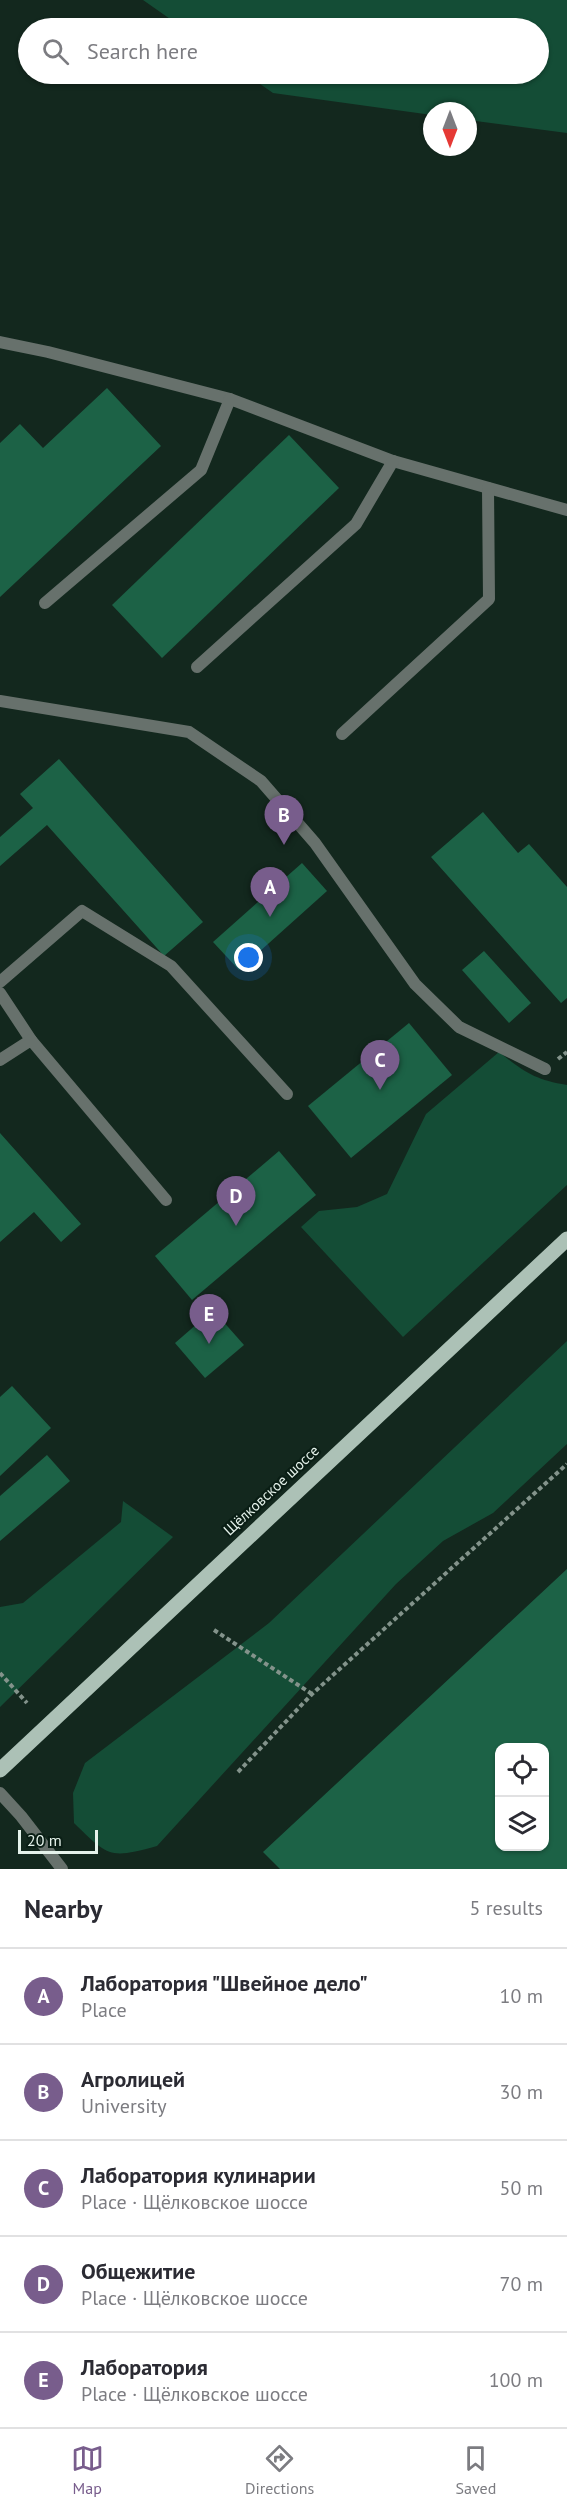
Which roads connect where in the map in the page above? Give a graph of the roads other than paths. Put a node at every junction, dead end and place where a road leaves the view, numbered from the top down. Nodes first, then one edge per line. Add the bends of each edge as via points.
1 (0, 342) edge
2 (230, 399) junction
3 (393, 461) junction
4 (488, 488) junction
5 (567, 510) edge
6 (45, 603) dead end
7 (197, 667) dead end
8 (0, 700) edge
9 (342, 734) dead end
10 (0, 982) edge
11 (0, 993) edge
12 (31, 1040) junction
13 (0, 1060) edge
14 (545, 1069) dead end
15 (287, 1094) dead end
16 (166, 1200) dead end
17 (567, 1239) edge
18 (0, 1770) edge
19 (0, 1793) edge
20 (62, 1869) edge

1 - 2 street
2 - 3 street
2 - 6 street via 201,470
3 - 4 street
3 - 7 street via 356,524
4 - 5 street
4 - 9 street via 489,599
8 - 14 street via 189,732 261,781 315,843 415,984 459,1027
10 - 15 street via 82,911 171,966
11 - 12 street
12 - 13 street
12 - 16 street
17 - 18 main road, Щёлковское шоссе
19 - 20 street

